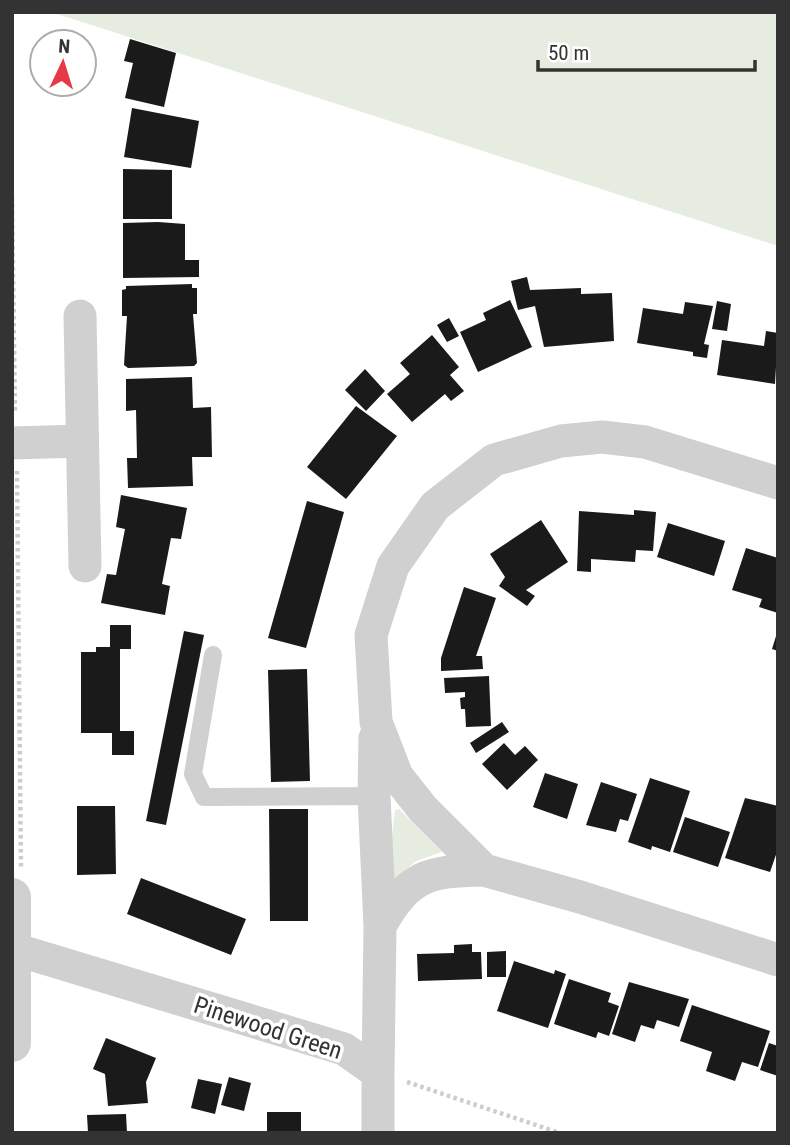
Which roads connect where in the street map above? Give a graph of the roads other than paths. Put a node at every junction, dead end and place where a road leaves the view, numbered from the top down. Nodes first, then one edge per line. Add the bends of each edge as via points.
1 (79, 316) dead end
2 (82, 441) junction
3 (14, 443) edge
4 (778, 483) edge
5 (85, 565) dead end
6 (213, 655) dead end
7 (376, 722) junction
8 (374, 796) junction
9 (484, 870) junction
10 (17, 888) edge
11 (380, 926) junction
12 (14, 949) edge
13 (778, 960) edge
14 (12, 1043) edge
15 (378, 1073) junction
16 (378, 1133) edge

1 - 2 street
2 - 3 street
2 - 5 street
4 - 7 street, Pinewood Green via 645,442 602,437 561,441 494,460 435,506 393,566 371,635
6 - 8 lane via 193,774 204,797
7 - 8 street, Pinewood Green
7 - 9 street, Pinewood Green via 397,776
8 - 11 street, Pinewood Green
9 - 11 street, Pinewood Green via 443,870 419,880 400,895
9 - 13 street, Pinewood Green
10 - 12 street
11 - 15 street, Pinewood Green
12 - 14 street
12 - 15 street, Pinewood Green via 344,1049
15 - 16 street

